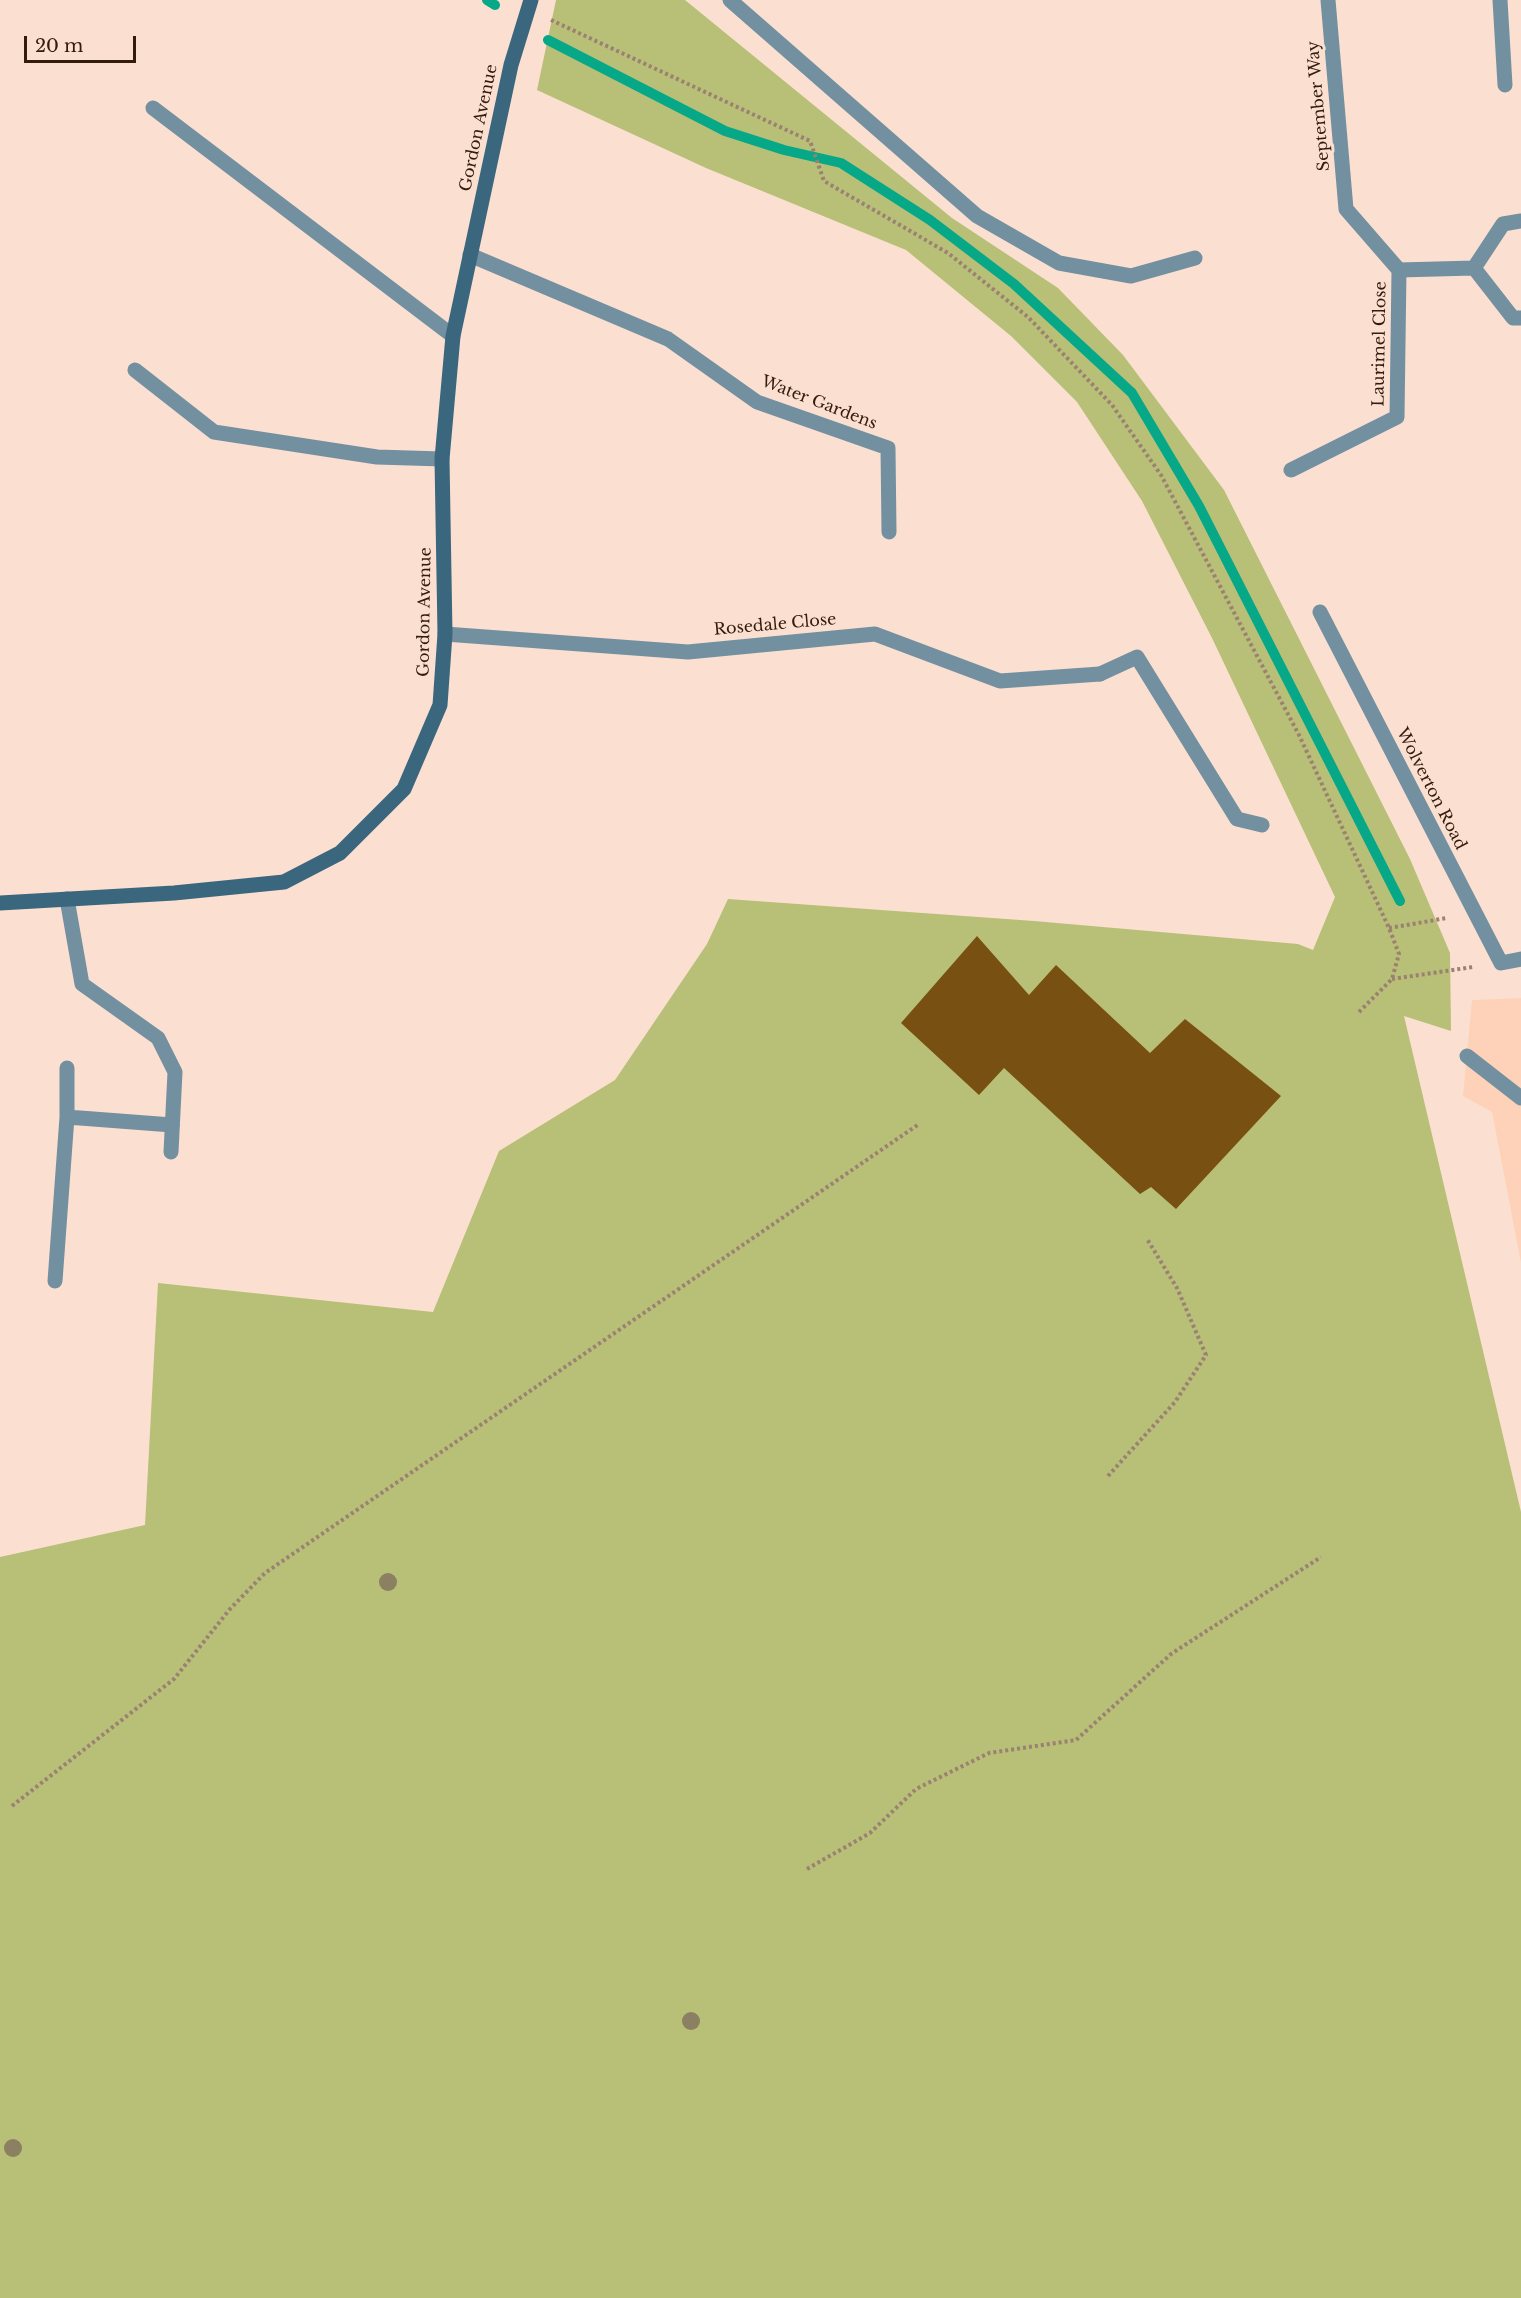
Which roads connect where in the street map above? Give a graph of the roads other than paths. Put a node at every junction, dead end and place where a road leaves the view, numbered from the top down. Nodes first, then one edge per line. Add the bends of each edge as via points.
1 (730, 0) edge
2 (1328, 0) edge
3 (1500, 0) edge
4 (529, 4) edge
5 (1505, 85) dead end
6 (153, 108) dead end
7 (1346, 209) joint
8 (1521, 221) edge
9 (470, 255) junction
10 (1195, 258) dead end
11 (1473, 268) junction
12 (1399, 270) junction
13 (1521, 318) edge
14 (453, 336) junction
15 (135, 370) dead end
16 (442, 459) junction
17 (1291, 470) dead end
18 (889, 532) dead end
19 (1320, 612) dead end
20 (445, 634) junction
21 (1262, 825) dead end
22 (67, 899) junction
23 (0, 903) edge
24 (1521, 958) edge
25 (1467, 1056) dead end
26 (67, 1068) dead end
27 (1521, 1098) edge
28 (67, 1117) junction
29 (172, 1125) junction
30 (171, 1152) dead end
31 (55, 1281) dead end

1 - 10 street via 977,216 1059,263 1131,276
2 - 7 street, September Way
3 - 5 street
4 - 9 street, Gordon Avenue via 511,66
6 - 14 street
7 - 12 street, Laurimel Close
8 - 11 street via 1503,224
9 - 14 street, Gordon Avenue
9 - 18 street, Water Gardens via 668,339 757,402 888,448
11 - 12 street
11 - 13 street via 1514,318
12 - 17 street, Laurimel Close via 1397,417
14 - 16 street, Gordon Avenue
15 - 16 street via 214,432 377,457
16 - 20 street, Gordon Avenue
19 - 24 street, Wolverton Road via 1501,963
20 - 21 street, Rosedale Close via 688,652 876,634 1000,681 1100,674 1137,657 1237,819
20 - 22 street, Gordon Avenue via 440,705 404,789 340,853 284,882
22 - 23 street, Gordon Avenue
22 - 29 street via 82,984 158,1038 174,1072
25 - 27 street
26 - 28 street
28 - 29 street
28 - 31 street
29 - 30 street

